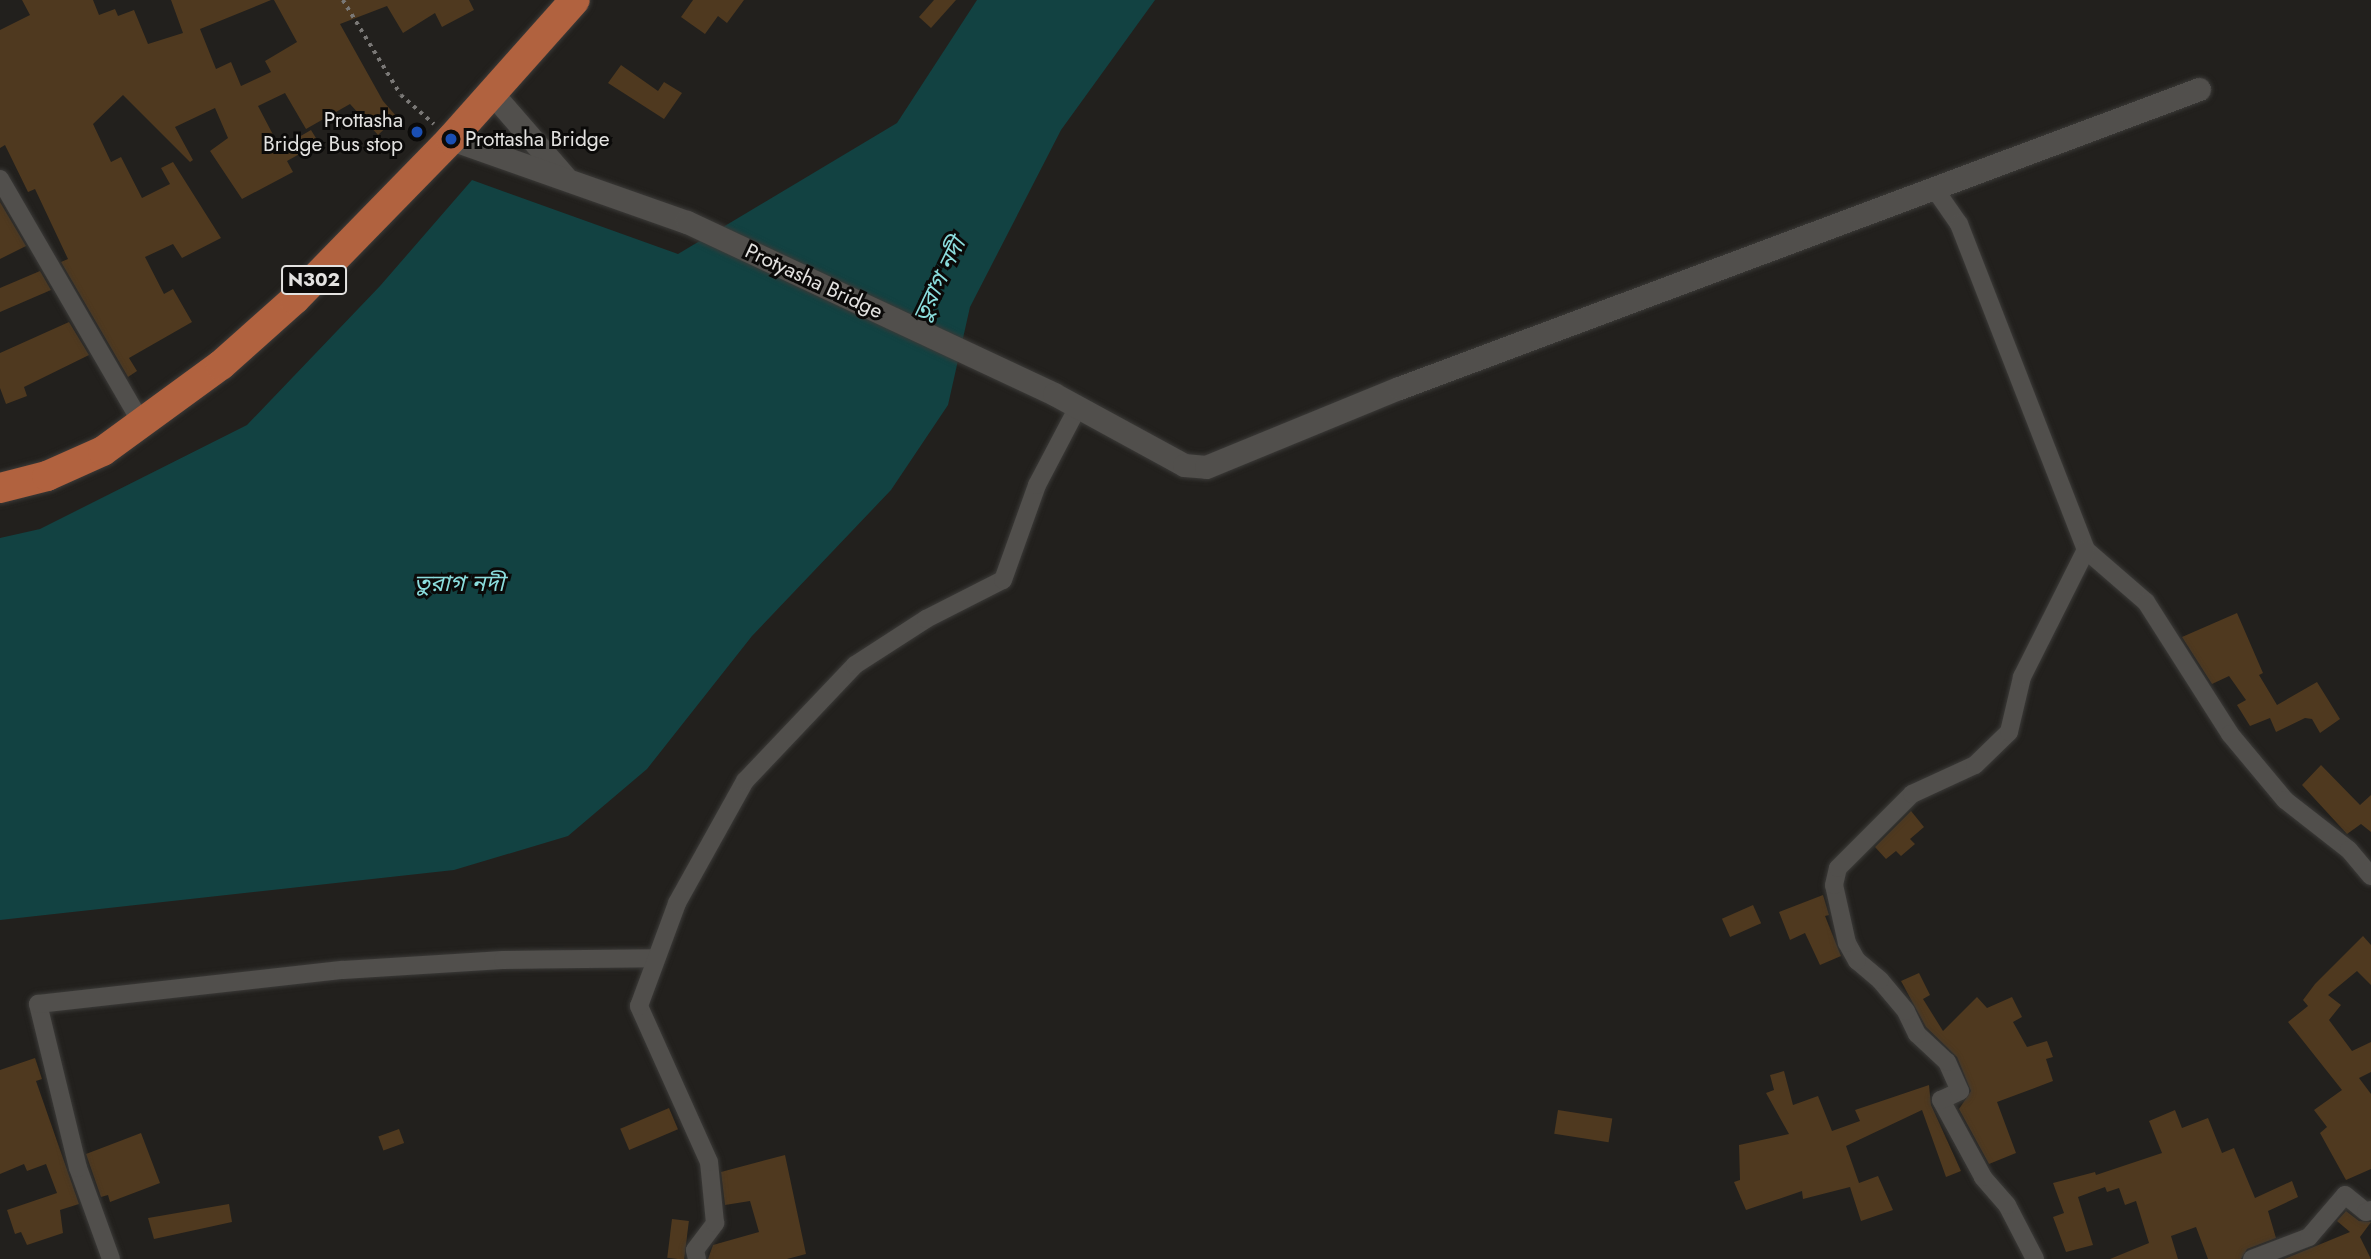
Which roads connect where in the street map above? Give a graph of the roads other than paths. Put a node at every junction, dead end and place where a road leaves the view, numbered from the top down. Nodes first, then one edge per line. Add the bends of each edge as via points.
1 (575, 0) edge
2 (2199, 89) dead end
3 (492, 93) junction
4 (452, 139) junction
5 (566, 178) junction
6 (0, 179) edge
7 (1934, 188) junction
8 (1078, 407) junction
9 (143, 426) junction
10 (0, 488) edge
11 (2086, 550) junction
12 (2371, 876) edge
13 (656, 958) junction
14 (2371, 1210) edge
15 (111, 1259) edge
16 (697, 1259) edge
17 (2035, 1259) edge
18 (2252, 1259) edge

1 - 3 highway, N302
2 - 7 street, Protyasha Bridge
3 - 4 highway, N302
3 - 5 street
4 - 5 street, Protyasha Bridge
4 - 9 highway, N302 via 295,299
5 - 8 street, Protyasha Bridge via 687,222
6 - 9 street
7 - 8 street, Protyasha Bridge via 1399,388 1206,467 1184,465
7 - 11 street via 1959,224
8 - 13 street via 1037,485 1003,580 926,619 855,665 745,781 677,903
9 - 10 highway, N302 via 103,451 47,476
11 - 12 street via 2146,602 2230,734 2285,800 2349,850
11 - 17 street via 2022,677 2009,732 1975,765 1912,794 1838,867 1834,885 1847,943 1857,961 1906,1011 1917,1034 1947,1062 1960,1091 1941,1100
13 - 15 street via 503,960 343,970 38,1004 78,1168
13 - 16 street via 639,1006 709,1162 716,1204 715,1223 695,1250
14 - 18 street via 2366,1212 2345,1195 2309,1237

